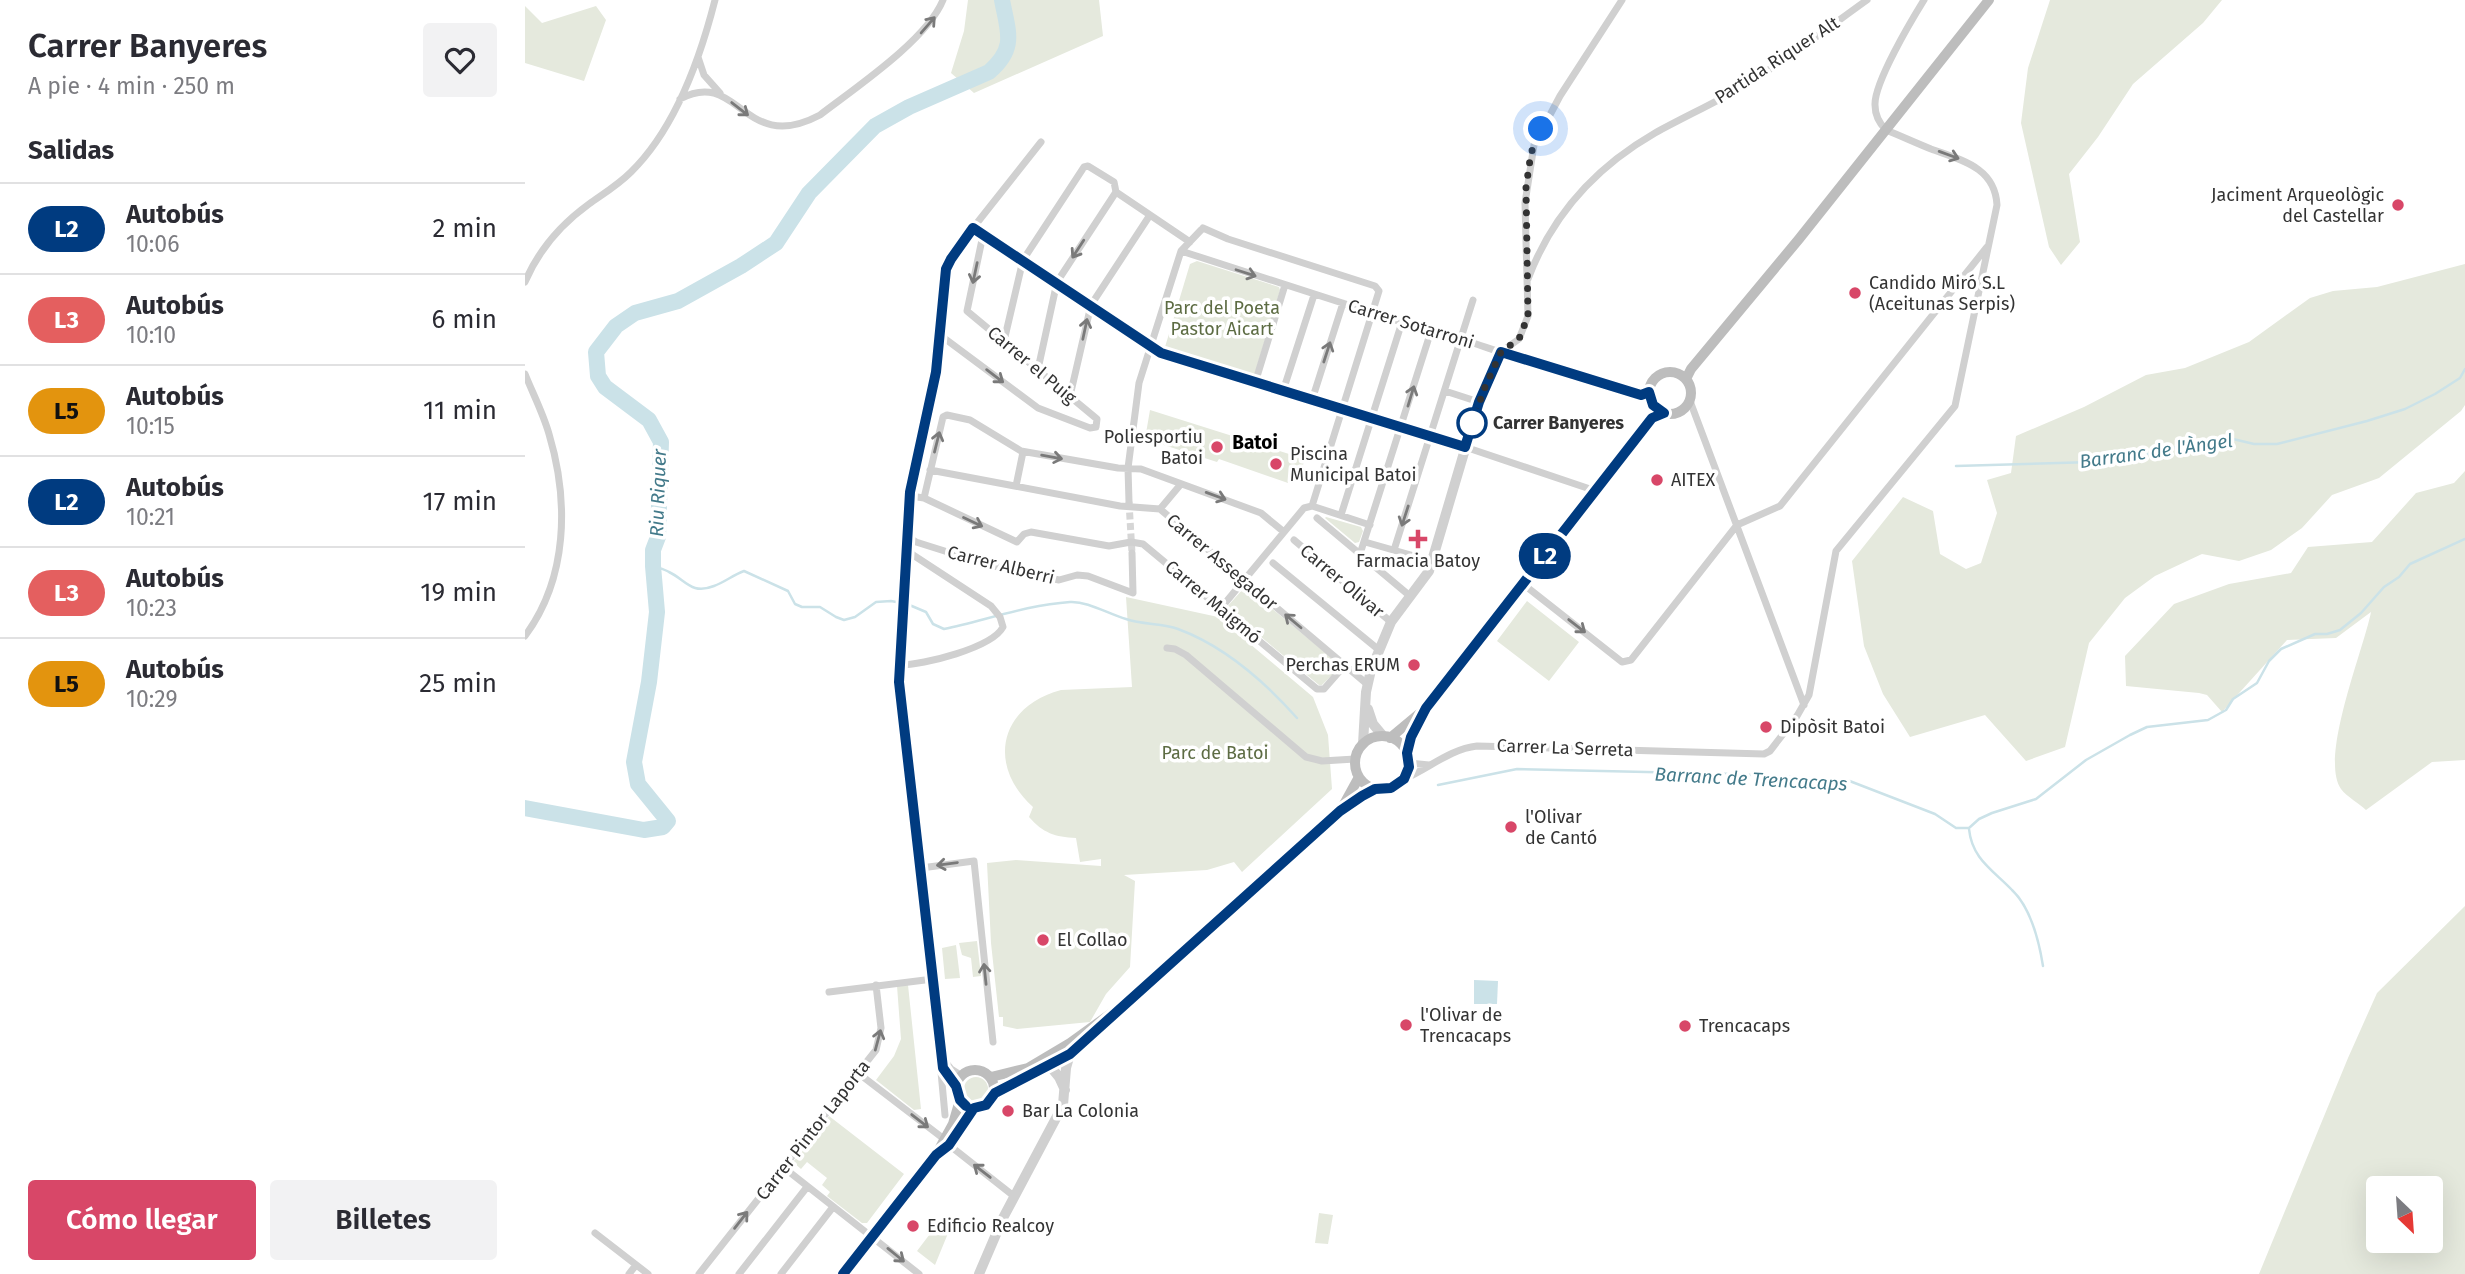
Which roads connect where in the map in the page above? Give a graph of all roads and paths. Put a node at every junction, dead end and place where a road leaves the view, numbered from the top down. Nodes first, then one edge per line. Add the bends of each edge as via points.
1 (715, 0) edge
2 (943, 0) edge
3 (1622, 0) edge
4 (1867, 0) edge
5 (1924, 0) edge
6 (1989, 0) edge
7 (698, 56) junction
8 (720, 93) junction
9 (679, 100) junction
10 (1886, 130) junction
11 (1041, 142) dead end
12 (1116, 192) junction
13 (1150, 215) junction
14 (973, 228) junction
15 (983, 235) junction
16 (1190, 242) junction
17 (1988, 245) junction
18 (1181, 251) junction
19 (1023, 260) junction
20 (1528, 279) junction
21 (525, 282) edge
22 (1057, 282) junction
23 (1285, 285) junction
24 (1314, 295) junction
25 (1473, 300) dead end
26 (1343, 303) junction
27 (1091, 305) junction
28 (1372, 313) junction
29 (1402, 322) junction
30 (1431, 331) junction
31 (940, 335) junction
32 (1461, 339) junction
33 (1004, 341) junction
34 (1149, 346) junction
35 (1501, 352) junction
36 (1038, 369) junction
37 (525, 374) edge
38 (1686, 374) junction
39 (1255, 383) junction
40 (1283, 391) junction
41 (1445, 391) junction
42 (1070, 396) junction
43 (1312, 400) junction
44 (1479, 402) junction
45 (1652, 405) junction
46 (1689, 407) junction
47 (1342, 410) junction
48 (1372, 419) junction
49 (1401, 428) junction
50 (1431, 437) junction
51 (1465, 447) junction
52 (1023, 452) junction
53 (1128, 468) junction
54 (930, 470) junction
55 (1181, 484) junction
56 (1016, 486) junction
57 (1596, 491) junction
58 (910, 496) junction
59 (924, 498) junction
60 (1129, 502) tunnel mouth
61 (1312, 506) junction
62 (1160, 509) junction
63 (1341, 515) junction
64 (1317, 518) dead end
65 (1370, 525) junction
66 (1737, 525) junction
67 (1284, 532) junction
68 (908, 537) junction
69 (1294, 540) dead end
70 (1365, 542) junction
71 (1394, 550) junction
72 (907, 551) junction
73 (1132, 553) tunnel mouth
74 (1360, 554) junction
75 (1432, 561) junction
76 (1273, 563) dead end
77 (1245, 581) junction
78 (1524, 584) junction
79 (1410, 596) junction
80 (1221, 608) junction
81 (1391, 622) junction
82 (525, 636) edge
83 (1167, 648) dead end
84 (1379, 650) junction
85 (900, 660) junction
86 (1345, 665) junction
87 (1364, 681) junction
88 (1367, 704) junction
89 (1804, 705) junction
90 (1426, 708) junction
91 (1386, 737) junction
92 (1363, 744) junction
93 (1408, 758) junction
94 (1355, 759) junction
95 (1433, 764) junction
96 (1359, 777) junction
97 (1404, 779) junction
98 (1375, 789) junction
99 (1340, 811) junction
100 (921, 868) junction
101 (933, 979) junction
102 (876, 985) junction
103 (829, 992) dead end
104 (1128, 1002) junction
105 (993, 1042) dead end
106 (1070, 1054) junction
107 (941, 1056) junction
108 (1050, 1066) junction
109 (943, 1068) junction
110 (858, 1073) junction
111 (962, 1076) junction
112 (991, 1077) junction
113 (956, 1086) junction
114 (1065, 1091) junction
115 (995, 1093) junction
116 (960, 1100) junction
117 (974, 1108) junction
118 (945, 1115) dead end
119 (946, 1142) junction
120 (783, 1167) junction
121 (807, 1186) junction
122 (1015, 1197) junction
123 (834, 1207) junction
124 (595, 1233) dead end
125 (872, 1237) junction
126 (636, 1265) junction
127 (629, 1274) edge
128 (648, 1274) edge
129 (699, 1274) edge
130 (739, 1274) edge
131 (781, 1274) edge
132 (843, 1274) edge
133 (919, 1274) edge
134 (979, 1274) edge

1 - 7 street
8 -> 2 street via 765,124 803,123 826,110 918,36
3 - 20 street via 1534,145 1525,203
4 - 20 street, Partida Riquer Alt via 1749,83 1649,137 1575,196
5 - 10 street via 1874,102 1877,119
6 - 10 main road
7 - 8 street via 704,75
7 - 9 street
8 - 9 street via 697,91
9 - 21 street via 640,163 554,234
10 -> 17 street via 1966,161 1985,174 1997,205
10 - 38 main road
11 - 14 street
12 - 13 street
12 - 19 street via 1114,183 1088,166 1081,170
12 -> 22 street
13 - 16 street
13 - 27 street
14 - 15 street
14 - 31 street via 946,269
15 - 19 street
15 -> 33 street, Carrer el Puig via 967,311
16 - 18 street
16 - 28 street via 1202,229 1375,286 1379,293
17 - 66 street via 1780,506
17 - 89 street via 1955,406 1836,551
18 -> 23 street, Carrer Sotarroni
18 - 34 street
19 - 22 street
19 - 33 street
20 - 35 street via 1524,330
22 - 27 street
22 - 36 street
23 - 24 street, Carrer Sotarroni
23 - 39 street
24 - 26 street, Carrer Sotarroni
24 - 40 street
25 - 32 street
26 - 28 street, Carrer Sotarroni
43 -> 26 street
27 - 34 street
42 -> 27 street
28 - 29 street, Carrer Sotarroni
28 - 47 street
29 - 30 street, Carrer Sotarroni
29 - 48 street
30 - 32 street, Carrer Sotarroni
49 -> 30 street
31 -> 42 street, Carrer el Puig via 1038,408 1096,428 1097,419
31 - 58 street
32 - 35 street, Carrer Sotarroni
32 - 41 street
33 - 36 street, Carrer el Puig
34 - 39 street
34 - 53 street via 1139,383
35 - 44 street
35 - 45 street, Carrer Sotarroni
36 - 42 street, Carrer el Puig
37 - 82 street via 551,441 562,512 554,578
38 - 45 main road via 1659,374 1650,385
38 - 46 main road via 1691,390
39 - 40 street
40 - 43 street
41 - 44 street
41 - 50 street
43 - 47 street
44 - 51 street
45 - 46 main road via 1671,414
45 - 57 main road
46 - 66 street
47 - 48 street
47 - 61 street
48 - 49 street
48 - 63 street
49 - 50 street
49 - 65 street
50 - 51 street
50 -> 71 street
51 - 57 street
51 - 75 street
52 -> 53 street, Carrer Olivar
54 -> 52 street, Carrer Olivar via 944,415 970,420
52 - 56 street
53 - 55 street, Carrer Olivar
53 - 60 street
54 - 56 street, Carrer Assegador
54 - 59 street
55 - 62 street
55 -> 67 street, Carrer Olivar via 1261,513
56 - 62 street, Carrer Assegador
57 - 78 main road
58 - 59 street
58 - 68 street
59 -> 80 street, Carrer Maigmó via 1017,542 1031,531 1109,546 1143,544
61 - 63 street
61 - 67 street via 1306,506
62 - 77 street, Carrer Assegador
63 - 65 street
64 - 74 street
65 - 70 street
78 -> 66 street via 1626,662
66 - 89 street
67 - 77 street
68 - 72 street
68 - 73 street, Carrer Alberri via 989,565 1059,580 1088,576 1133,593
69 - 81 street, Carrer Olivar
70 - 71 street
70 - 74 street
71 - 75 street
72 - 85 street
72 - 85 street via 991,606 1003,627 967,649
74 - 79 street
75 - 79 street
76 - 84 street
77 - 80 street
86 -> 77 street, Carrer Assegador
78 - 90 main road
79 - 81 street
80 - 86 street, Carrer Maigmó via 1317,689 1324,688
81 - 84 street
83 - 94 street via 1186,655 1306,757
84 - 87 street
85 - 100 street via 903,731
86 - 87 street, Carrer Assegador
87 - 88 street
88 - 91 street via 1373,724
88 - 92 street
89 - 95 street, Carrer La Serreta via 1765,754 1477,746
90 - 91 main road
90 - 93 main road via 1411,737
91 - 92 main road
91 - 93 main road via 1398,741
92 - 94 main road
93 - 95 street, Carrer La Serreta via 1424,766
93 - 97 main road
94 - 96 main road
95 - 97 street, Carrer La Serreta
96 - 98 main road
96 - 99 main road
97 - 98 main road via 1391,788
98 - 99 main road
99 - 104 main road
100 - 101 street
105 -> 100 street via 974,861
101 - 102 street
101 - 107 street
102 - 103 street
110 -> 102 street, Carrer Pintor Laporta via 880,1041
104 - 106 main road
104 - 112 main road via 1028,1068
106 - 108 main road
106 - 114 street
107 - 109 street
107 - 111 street
108 - 114 street
108 - 115 main road
109 - 113 street
109 - 118 street
110 -> 119 street
110 - 120 street, Carrer Pintor Laporta
111 - 112 main road via 977,1070
111 - 113 main road
112 - 115 main road
113 - 116 main road
114 - 122 street via 1057,1118
115 - 117 main road via 986,1105
116 - 117 main road
116 - 119 main road
117 - 119 main road
122 -> 119 street
119 - 125 main road
120 - 121 street
129 -> 120 street, Carrer Pintor Laporta
121 - 123 street
121 - 130 street
122 - 134 street
123 - 125 street
123 - 131 street
124 - 126 street
125 - 132 main road
125 -> 133 street
126 - 127 street
126 - 128 street

